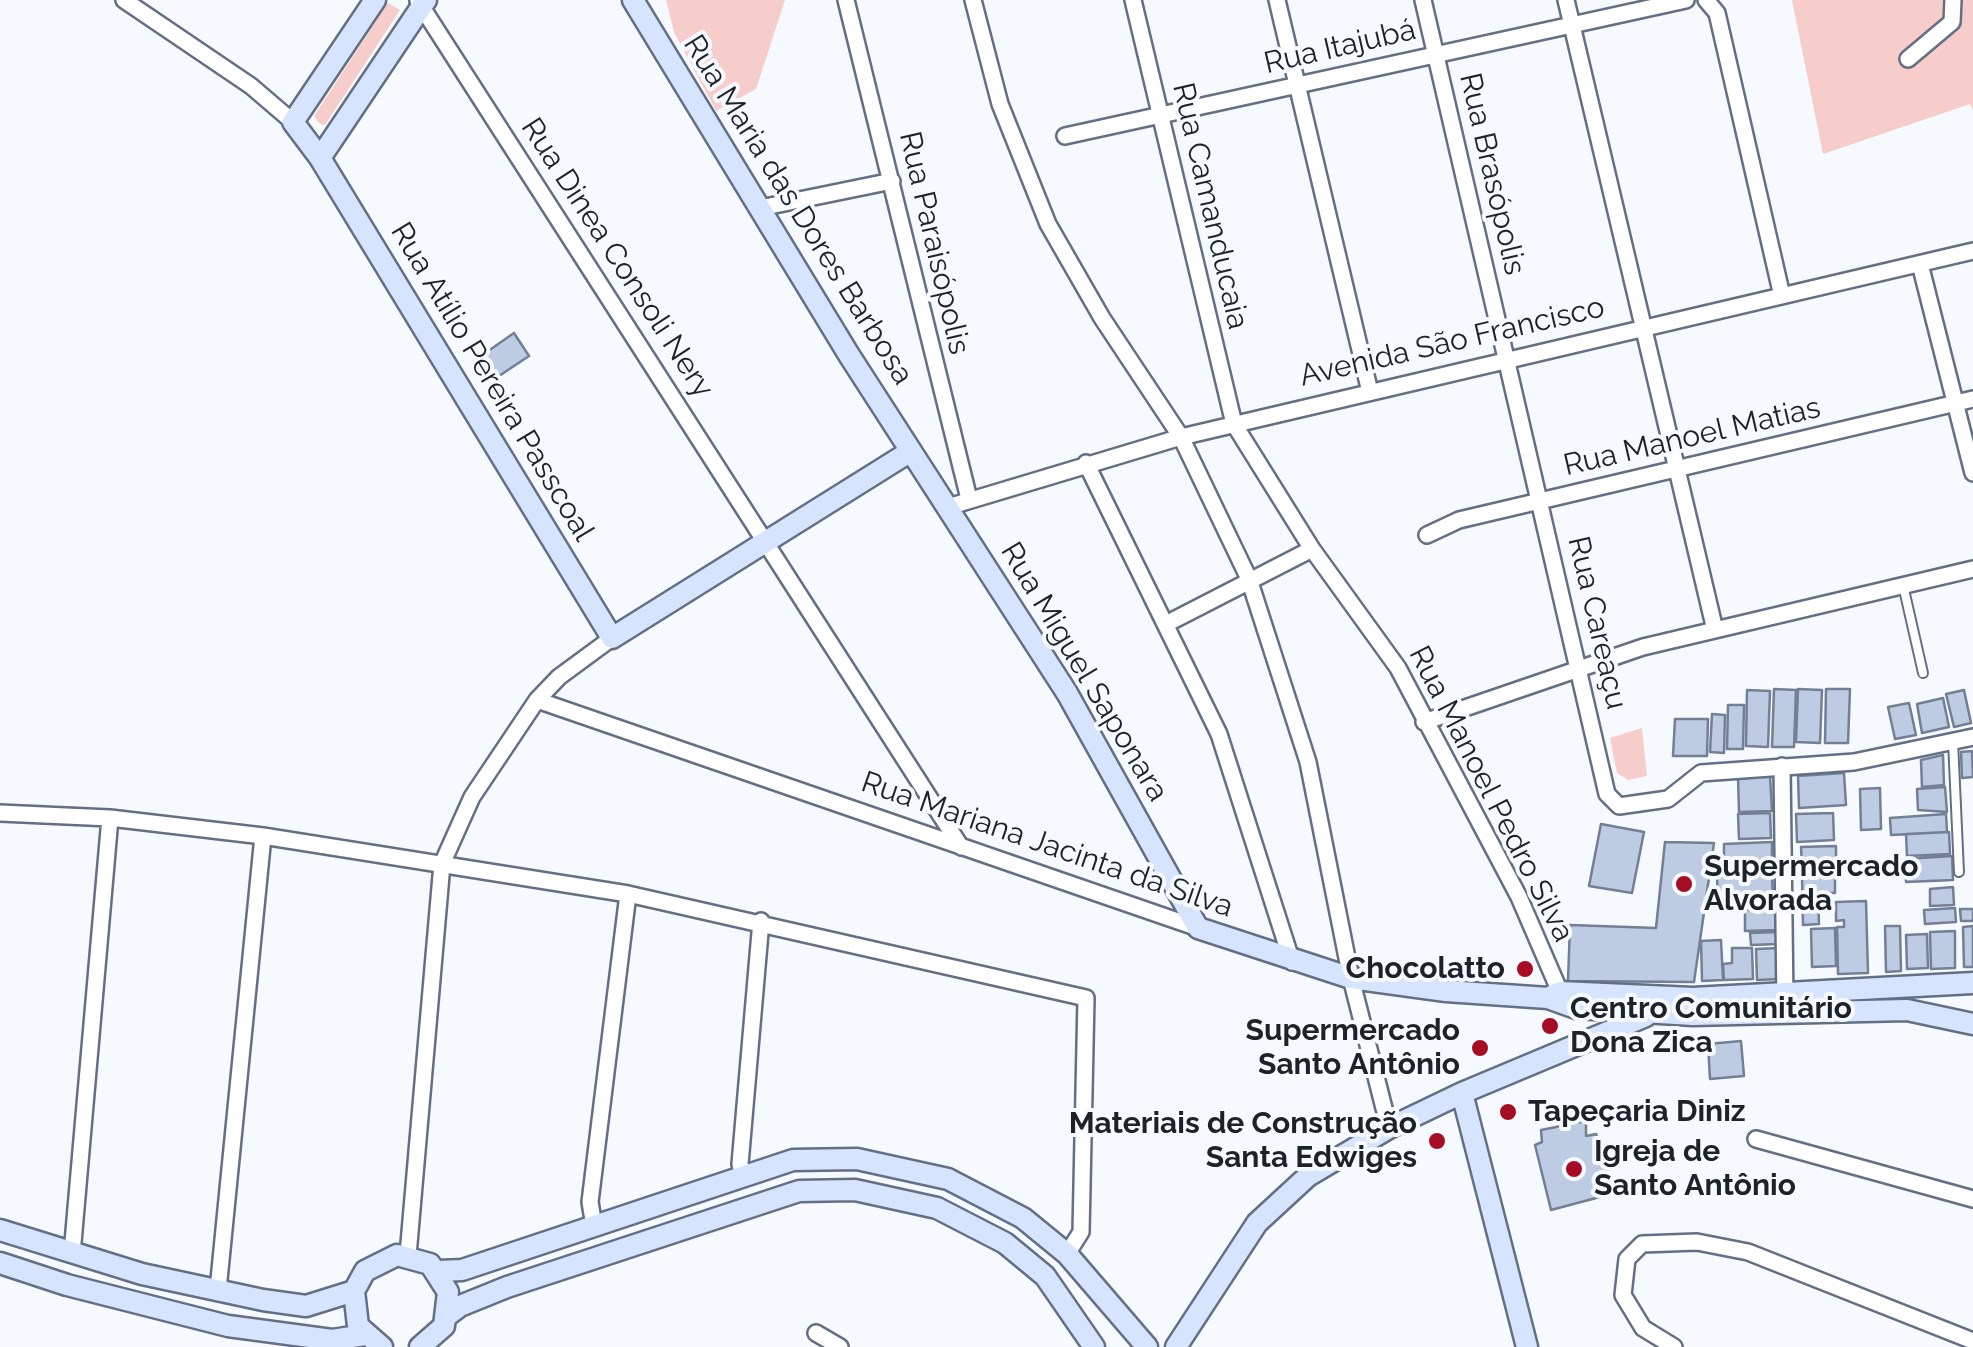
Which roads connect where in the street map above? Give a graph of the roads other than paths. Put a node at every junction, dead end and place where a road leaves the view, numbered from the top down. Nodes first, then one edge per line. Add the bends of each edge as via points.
1 (124, 0) edge
2 (375, 0) edge
3 (634, 0) edge
4 (846, 0) edge
5 (973, 0) edge
6 (1133, 0) edge
7 (1276, 0) edge
8 (1422, 0) edge
9 (1566, 0) edge
10 (1686, 0) edge
11 (1953, 0) edge
12 (422, 2) edge
13 (1711, 6) edge
14 (1571, 23) junction
15 (1435, 54) junction
16 (1908, 59) dead end
17 (1297, 84) junction
18 (1160, 115) junction
19 (293, 122) junction
20 (1064, 136) dead end
21 (320, 158) junction
22 (892, 181) junction
23 (760, 208) junction
24 (1973, 251) edge
25 (1920, 264) junction
26 (1782, 296) junction
27 (1644, 328) junction
28 (1507, 360) junction
29 (1370, 392) junction
30 (1965, 401) edge
31 (1234, 424) junction
32 (1181, 437) junction
33 (912, 452) junction
34 (1086, 464) junction
35 (1676, 469) junction
36 (1973, 473) edge
37 (969, 499) junction
38 (1540, 501) junction
39 (948, 506) junction
40 (1427, 536) dead end
41 (765, 541) junction
42 (1312, 549) junction
43 (1973, 569) edge
44 (1248, 579) junction
45 (1903, 586) junction
46 (1166, 624) junction
47 (1715, 630) junction
48 (612, 638) junction
49 (1580, 668) junction
50 (1923, 673) dead end
51 (537, 700) junction
52 (1424, 722) junction
53 (1973, 737) edge
54 (1953, 742) junction
55 (1782, 766) junction
56 (0, 813) edge
57 (110, 818) junction
58 (262, 836) junction
59 (960, 847) junction
60 (442, 864) junction
61 (1959, 872) dead end
62 (628, 894) junction
63 (761, 921) junction
64 (1198, 928) junction
65 (1292, 962) junction
66 (1350, 978) junction
67 (1973, 983) edge
68 (1950, 986) junction
69 (1554, 995) junction
70 (1785, 1004) junction
71 (1649, 1006) junction
72 (1576, 1008) junction
73 (1622, 1013) junction
74 (1948, 1017) junction
75 (1973, 1024) edge
76 (1584, 1032) junction
77 (1560, 1049) junction
78 (1462, 1094) junction
79 (1388, 1128) junction
80 (1756, 1138) dead end
81 (744, 1177) junction
82 (1973, 1199) edge
83 (751, 1207) junction
84 (594, 1226) junction
85 (0, 1230) edge
86 (72, 1254) junction
87 (1067, 1254) junction
88 (408, 1255) junction
89 (0, 1263) edge
90 (438, 1272) junction
91 (67, 1286) junction
92 (218, 1290) junction
93 (354, 1291) junction
94 (448, 1315) junction
95 (816, 1333) dead end
96 (373, 1341) edge
97 (1973, 1342) edge
98 (420, 1347) edge
99 (840, 1347) edge
100 (1094, 1347) edge
101 (1147, 1347) edge
102 (1176, 1347) edge
103 (1526, 1347) edge
104 (1674, 1347) edge

1 - 19 street via 252,86
2 - 19 main road
3 - 23 main road, Rua Maria das Dores Barbosa
4 - 22 street, Rua Paraisópolis
5 - 32 street via 1000,104 1048,224
6 - 18 street, Rua Camanducaia
7 - 17 street
8 - 15 street, Rua Brasópolis
9 - 14 street
10 - 14 street, Rua Itajubá
11 - 16 street via 1952,22
12 - 21 main road
12 - 41 street, Rua Dinea Consoli Nery
13 - 26 street
14 - 15 street, Rua Itajubá
14 - 27 street
15 - 17 street, Rua Itajubá
15 - 28 street, Rua Brasópolis
17 - 18 street, Rua Itajubá
17 - 29 street
18 - 20 street, Rua Itajubá
18 - 31 street, Rua Camanducaia
19 - 21 main road, Rua Atílio Pereira Passcoal
21 - 48 main road, Rua Atílio Pereira Passcoal
22 - 23 street
22 - 37 street, Rua Paraisópolis
23 - 33 main road, Rua Maria das Dores Barbosa
24 - 25 street, Avenida São Francisco
25 - 26 street, Avenida São Francisco
25 - 30 street
26 - 27 street, Avenida São Francisco
27 - 28 street, Avenida São Francisco
27 - 35 street
28 - 29 street, Avenida São Francisco
28 - 38 street, Rua Careaçu
29 - 31 street, Avenida São Francisco
30 - 35 street, Rua Manoel Matias
30 - 36 street
31 - 32 street, Avenida São Francisco
31 - 42 street, Rua Manoel Pedro Silva
32 - 34 street, Avenida São Francisco
32 - 44 street
33 - 39 main road, Rua Miguel Saponara
33 - 41 main road
34 - 37 street, Avenida São Francisco
34 - 46 street
35 - 38 street, Rua Manoel Matias
35 - 47 street
37 - 39 street, Avenida São Francisco
38 - 40 street, Rua Manoel Matias via 1459,520
38 - 49 street, Rua Careaçu
39 - 64 main road, Rua Miguel Saponara via 1067,692
41 - 48 main road
41 - 59 street, Rua Dinea Consoli Nery
42 - 44 street
42 - 52 street, Rua Manoel Pedro Silva via 1398,668
43 - 45 street
44 - 46 street
44 - 66 street via 1308,762
45 - 47 street
45 - 50 lane
46 - 65 street via 1218,734
47 - 49 street
48 - 51 street
49 - 52 street
49 - 55 street, Rua Careaçu via 1607,794 1619,806 1668,799 1701,773
51 - 59 street, Rua Mariana Jacinta da Silva
51 - 60 street via 472,797
52 - 69 street, Rua Manoel Pedro Silva via 1519,898
53 - 54 street
54 - 55 street via 1854,762
54 - 61 lane
55 - 70 street
56 - 57 street
57 - 58 street
57 - 86 street
58 - 60 street
58 - 92 street
59 - 64 street, Rua Mariana Jacinta da Silva
60 - 62 street
60 - 88 street
62 - 63 street
62 - 84 street via 590,1202
63 - 81 street
63 - 87 street via 1086,998 1081,1232
64 - 65 main road, Rua Mariana Jacinta da Silva
65 - 66 main road, Rua Mariana Jacinta da Silva
66 - 69 main road, Rua Mariana Jacinta da Silva via 1446,992
66 - 79 street
67 - 68 main road
68 - 70 main road
68 - 74 main road
69 - 71 main road, Rua Mariana Jacinta da Silva
69 - 72 main road, Rua Mariana Jacinta da Silva
70 - 71 main road, Rua Mariana Jacinta da Silva
70 - 74 main road
71 - 73 main road
71 - 77 main road
72 - 73 main road, Rua Mariana Jacinta da Silva
72 - 76 main road
73 - 76 main road
74 - 75 main road
76 - 77 main road
77 - 78 main road
78 - 79 main road
78 - 103 main road
79 - 102 main road via 1308,1176 1257,1223
80 - 82 street
81 - 83 main road
81 - 84 main road
81 - 87 main road via 793,1160 826,1158 918,1169 999,1202
83 - 94 main road via 508,1287
83 - 100 main road via 827,1189 937,1208 1026,1259
84 - 90 main road
85 - 86 main road
86 - 91 main road
86 - 92 main road
87 - 101 main road
88 - 90 main road
88 - 93 main road via 374,1263
89 - 91 main road
90 - 94 main road via 448,1292
91 - 96 main road via 228,1326
92 - 93 main road via 306,1306
93 - 96 main road via 354,1315
94 - 98 main road
95 - 99 street
97 - 104 street via 1748,1252 1652,1241 1627,1259 1624,1295 1632,1315

